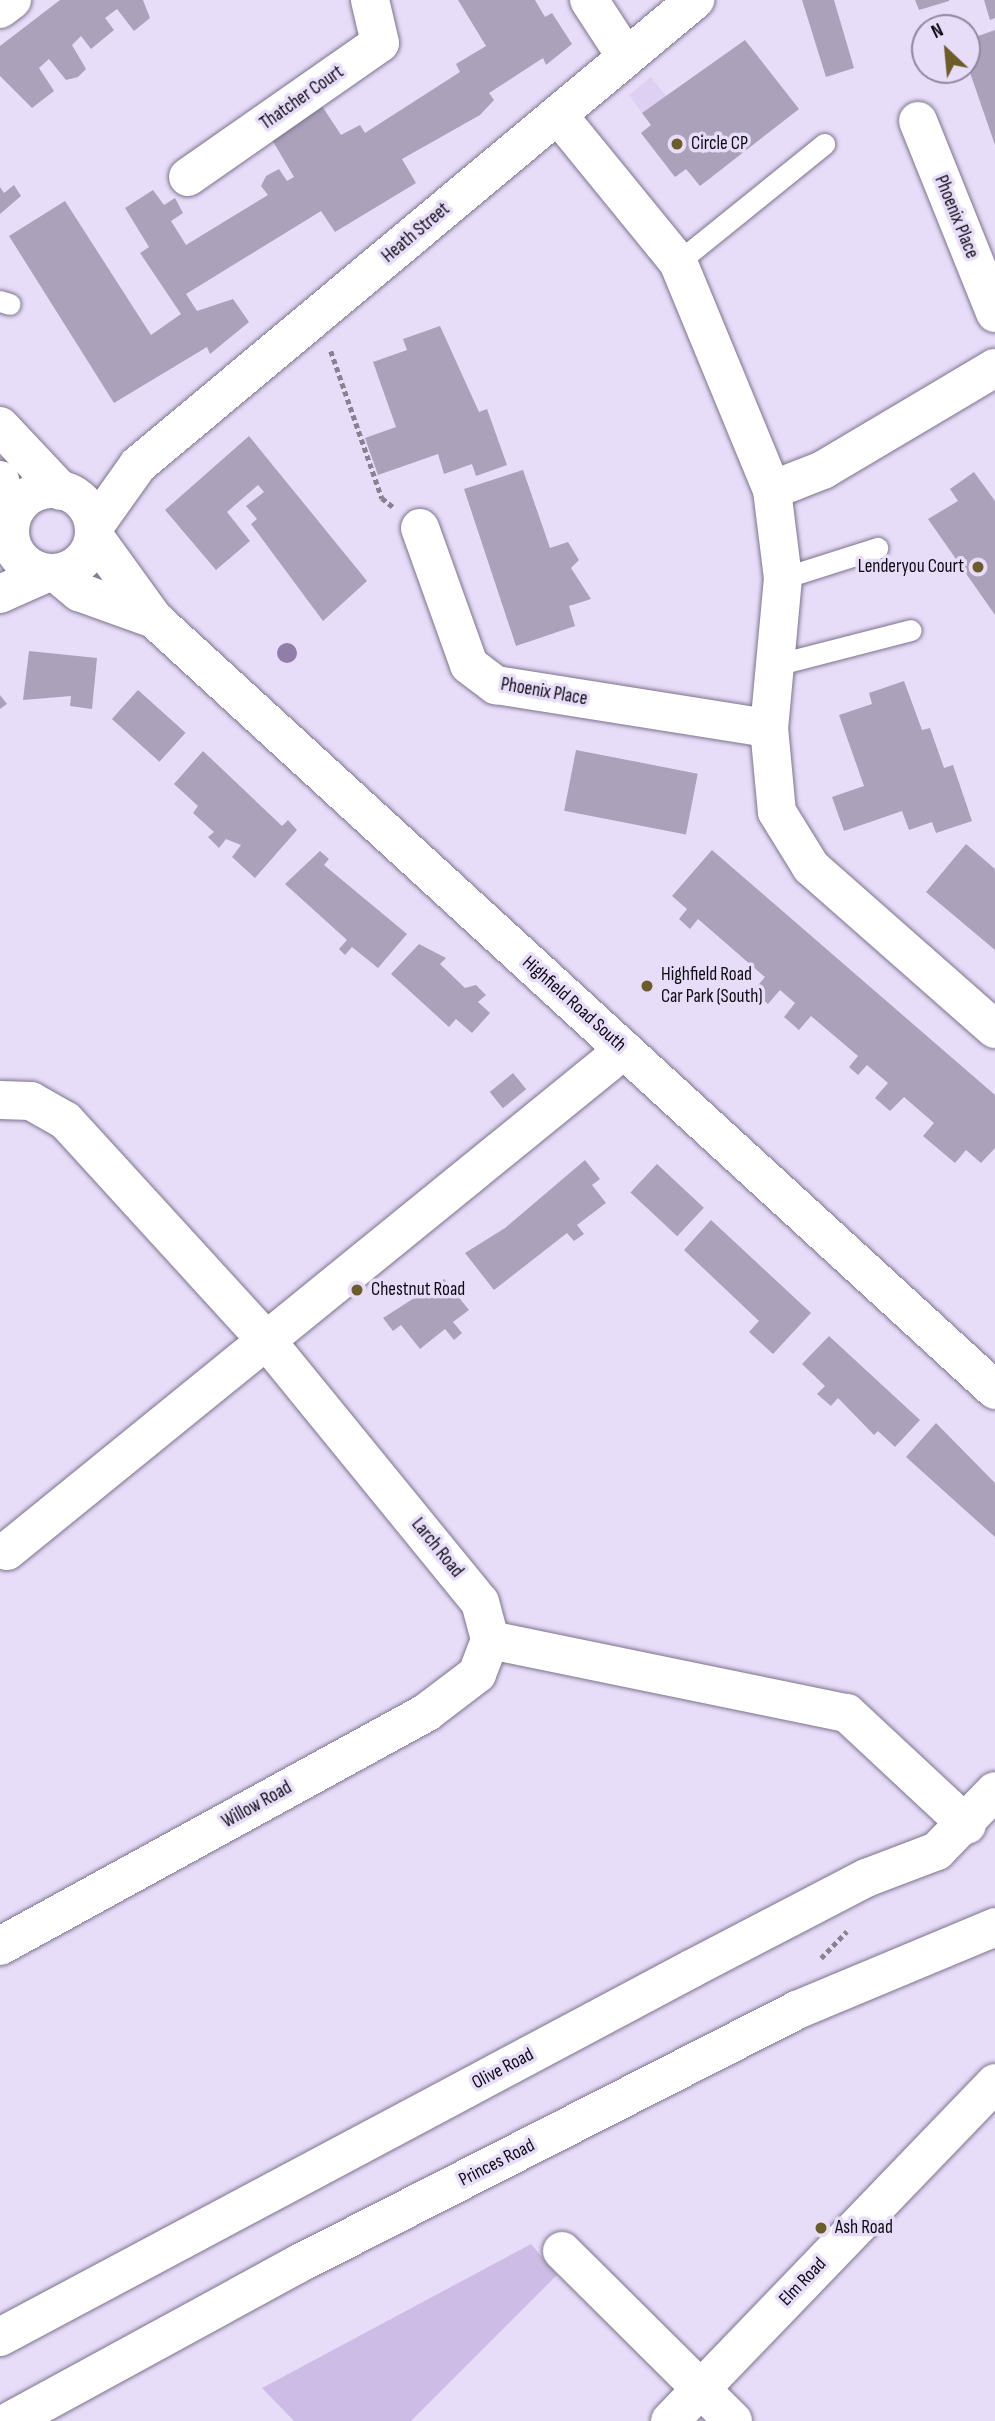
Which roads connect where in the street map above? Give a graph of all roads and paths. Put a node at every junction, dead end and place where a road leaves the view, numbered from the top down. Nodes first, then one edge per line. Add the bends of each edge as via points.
1 (12, 0) edge
2 (370, 0) edge
3 (589, 0) edge
4 (695, 0) edge
5 (0, 9) edge
6 (626, 57) junction
7 (558, 115) junction
8 (918, 121) dead end
9 (824, 144) dead end
10 (188, 177) dead end
11 (678, 262) junction
12 (995, 313) edge
13 (318, 314) junction
14 (995, 368) edge
15 (0, 426) edge
16 (138, 465) junction
17 (0, 480) edge
18 (772, 490) junction
19 (64, 492) junction
20 (420, 528) joint
21 (7, 531) edge
22 (94, 532) junction
23 (877, 548) dead end
24 (52, 573) junction
25 (783, 578) junction
26 (0, 594) edge
27 (154, 619) junction
28 (911, 630) dead end
29 (775, 665) junction
30 (769, 729) junction
31 (995, 1029) edge
32 (624, 1050) junction
33 (0, 1100) edge
34 (266, 1340) junction
35 (995, 1390) edge
36 (7, 1551) dead end
37 (490, 1640) junction
38 (995, 1791) edge
39 (967, 1825) junction
40 (995, 1927) edge
41 (0, 1946) edge
42 (995, 2083) edge
43 (562, 2250) dead end
44 (0, 2337) edge
45 (702, 2387) junction
46 (10, 2421) edge
47 (670, 2421) edge
48 (733, 2421) edge

1 - 5 street
2 - 10 street, Thatcher Court via 380,43
3 - 6 street
4 - 6 street, Heath Street
6 - 7 street, Heath Street
7 - 11 street
7 - 13 street, Heath Street
8 - 12 street, Phoenix Place
9 - 11 lane
11 - 18 street
13 - 16 street, Heath Street
13 - 20 path via 382,498
14 - 18 street via 823,470
15 - 19 street
16 - 19 street, Heath Street
16 - 22 street, Heath Street
17 - 21 street
18 - 25 street
19 - 21 street via 24,500
19 - 22 street via 86,506
20 - 30 street, Phoenix Place via 469,665 496,685
21 - 24 street via 20,559
22 - 24 street via 81,562
22 - 27 street, Highfield Road South
23 - 25 lane
24 - 26 street
24 - 27 street, Highfield Road South via 79,592
25 - 29 street
27 - 32 street, Highfield Road South
28 - 29 lane
29 - 30 street
30 - 31 street via 777,812 811,867
32 - 34 street
32 - 35 street, Highfield Road South
33 - 34 street, Larch Road via 31,1101 66,1121
34 - 36 street
34 - 37 street, Larch Road via 474,1594
37 - 39 street via 847,1713
37 - 41 street, Willow Road via 477,1674 427,1712
38 - 39 street, Olive Road
39 - 44 street, Olive Road via 937,1851 784,1920
40 - 46 street, Princes Road via 797,2010 300,2263
42 - 45 street, Elm Road
43 - 45 street
45 - 47 street, Elm Road
45 - 48 street

